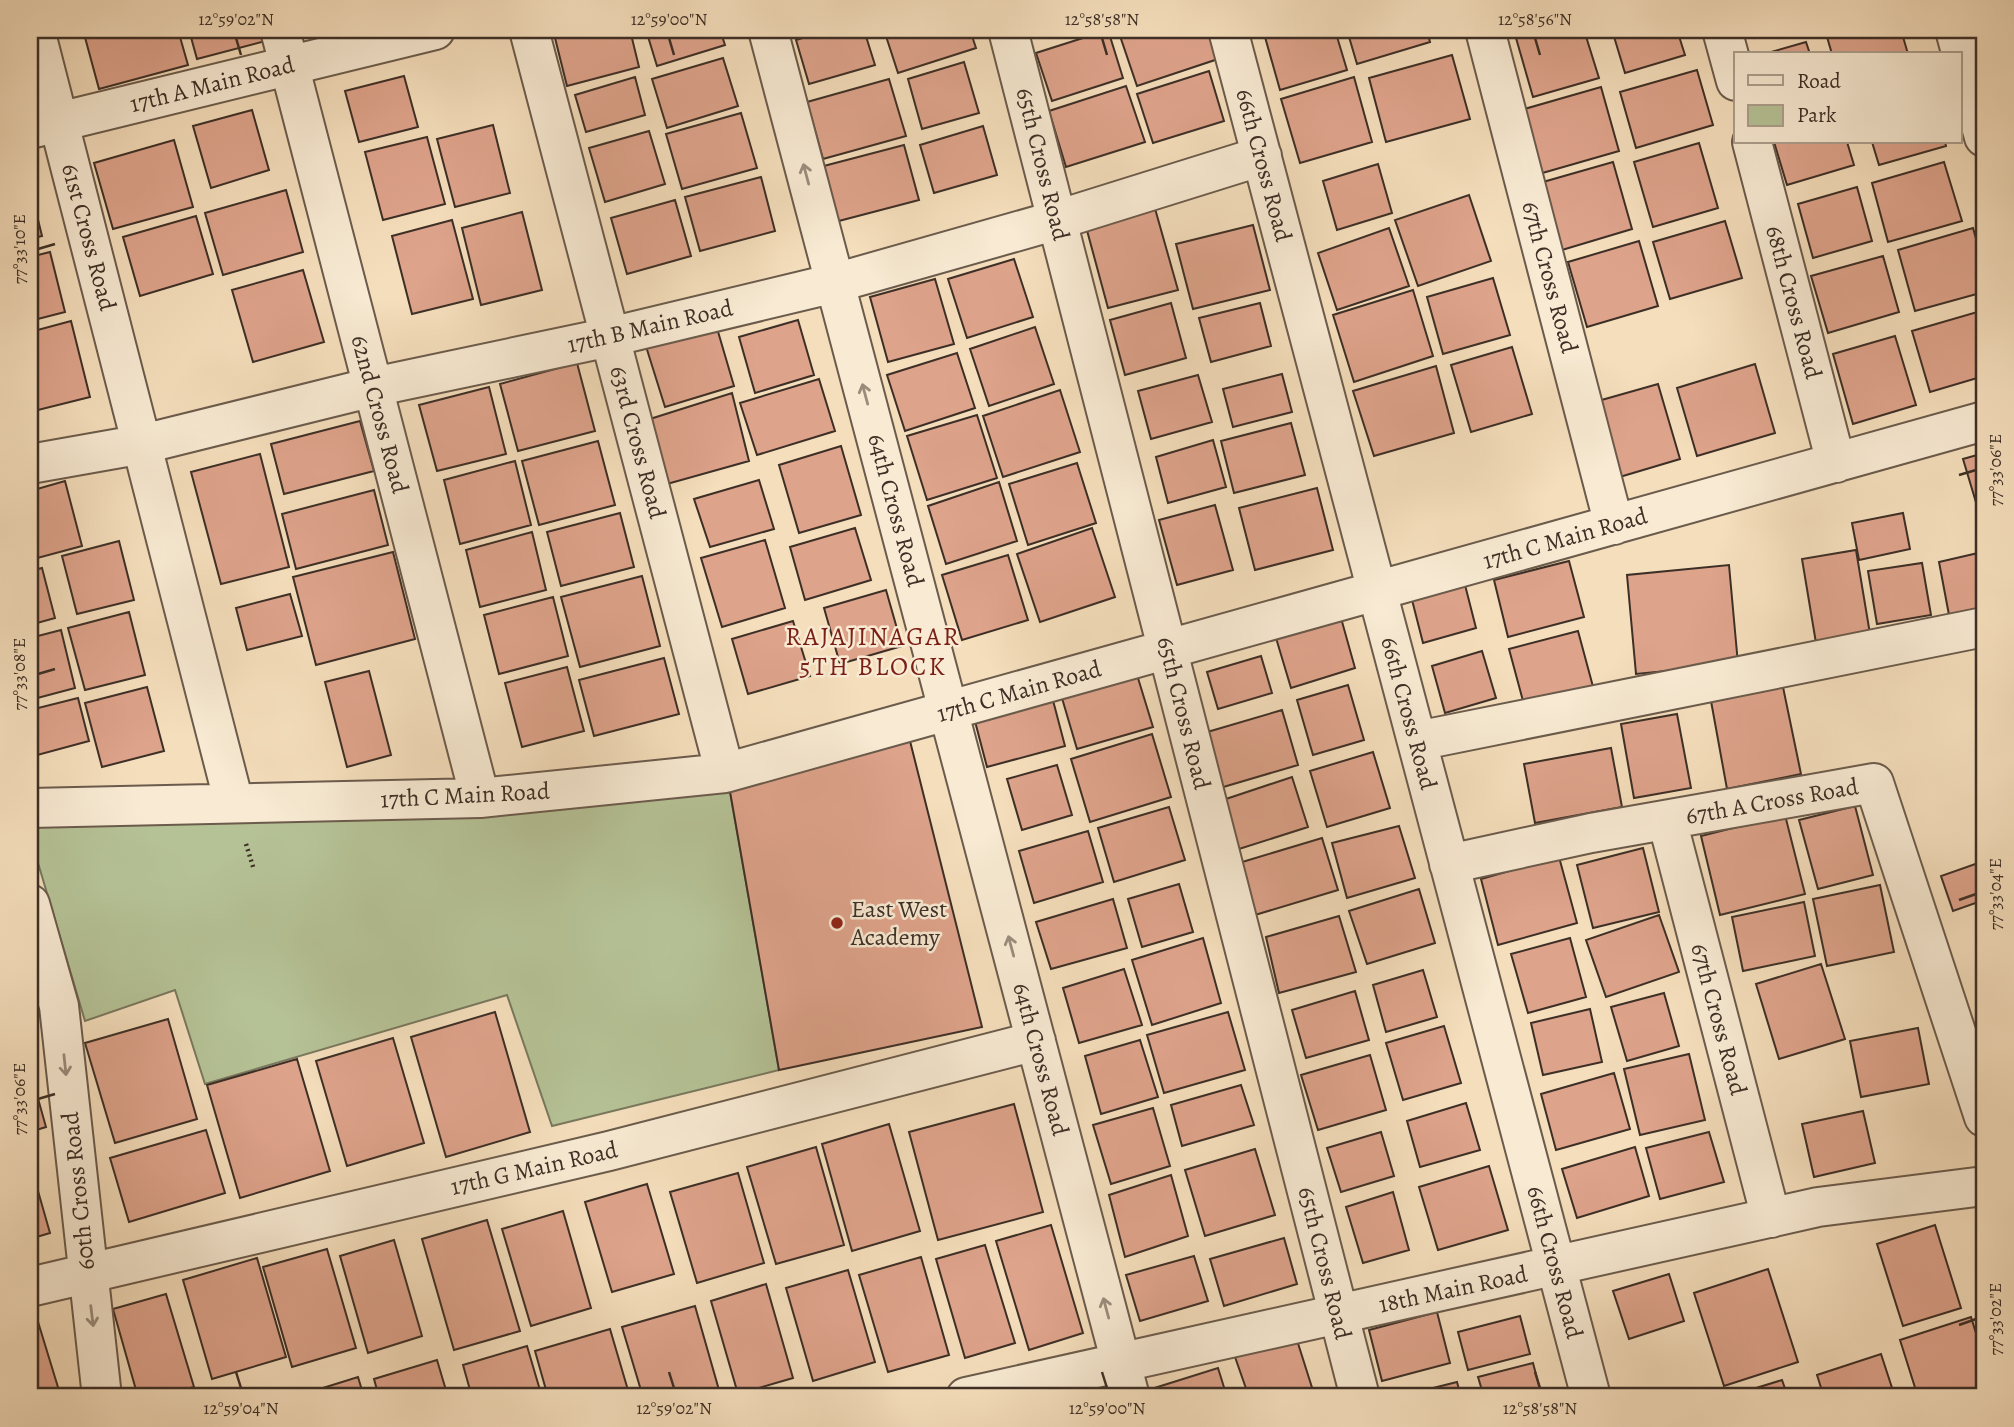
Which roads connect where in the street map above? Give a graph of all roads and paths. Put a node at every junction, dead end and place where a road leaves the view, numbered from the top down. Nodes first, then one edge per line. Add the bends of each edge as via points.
1 (35, 30) edge
2 (435, 30) edge
3 (529, 30) edge
4 (768, 30) edge
5 (1008, 30) edge
6 (1228, 30) edge
7 (1485, 30) edge
8 (1722, 30) edge
9 (1955, 30) edge
10 (285, 48) edge
11 (1961, 52) edge
12 (1962, 56) edge
13 (1734, 74) edge
14 (44, 126) edge
15 (1984, 138) edge
16 (1753, 144) edge
17 (1262, 156) junction
18 (1057, 220) junction
19 (835, 283) junction
20 (610, 337) junction
21 (373, 387) junction
22 (1984, 421) edge
23 (143, 444) junction
24 (1836, 463) junction
25 (30, 464) edge
26 (1614, 525) junction
27 (1377, 591) junction
28 (1984, 627) edge
29 (1168, 649) junction
30 (949, 710) junction
31 (1416, 741) junction
32 (725, 773) junction
33 (480, 799) junction
34 (234, 803) junction
35 (30, 808) edge
36 (1667, 820) junction
37 (1449, 864) junction
38 (30, 904) edge
39 (44, 1009) edge
40 (1036, 1041) junction
41 (1984, 1117) edge
42 (1984, 1186) edge
43 (1771, 1218) junction
44 (1556, 1267) junction
45 (87, 1273) junction
46 (30, 1287) edge
47 (1338, 1314) junction
48 (1126, 1380) edge
49 (102, 1397) edge
50 (966, 1397) edge
51 (1360, 1397) edge
52 (1591, 1397) edge

1 - 14 street, 61st Cross Road
2 - 10 street, 17th A Main Road
3 - 20 street, 63rd Cross Road
19 -> 4 street, 64th Cross Road
5 - 18 street, 65th Cross Road
6 - 17 street, 66th Cross Road
7 - 26 street, 67th Cross Road
8 - 13 street
9 - 11 street
10 - 14 street, 17th A Main Road
10 - 21 street, 62nd Cross Road
12 - 15 street
14 - 23 street, 61st Cross Road
16 - 24 street, 68th Cross Road
17 - 18 street, 17th B Main Road
17 - 27 street, 66th Cross Road
18 - 19 street, 17th B Main Road
18 - 29 street, 65th Cross Road
19 - 20 street, 17th B Main Road
30 -> 19 street, 64th Cross Road
20 - 21 street, 17th B Main Road
20 - 32 street, 63rd Cross Road
21 - 23 street, 17th B Main Road
21 - 33 street, 62nd Cross Road
22 - 24 street, 17th C Main Road
23 - 25 street, 17th B Main Road
23 - 34 street, 61st Cross Road
24 - 26 street, 17th C Main Road
26 - 27 street, 17th C Main Road
27 - 29 street, 17th C Main Road
27 - 31 street, 66th Cross Road
28 - 31 street
29 - 30 street, 17th C Main Road
29 - 47 street, 65th Cross Road
30 - 32 street, 17th C Main Road
40 -> 30 street, 64th Cross Road
31 - 37 street, 66th Cross Road
32 - 33 street, 17th C Main Road
33 - 34 street, 17th C Main Road
34 - 35 street, 17th C Main Road
36 - 37 street, 67th A Cross Road
36 - 41 street, 67th A Cross Road via 1874,783
36 - 43 street, 67th Cross Road
37 - 44 street, 66th Cross Road
38 - 39 street, 60th Cross Road
39 -> 45 street, 60th Cross Road
40 - 45 street, 17th G Main Road via 609,1151
48 -> 40 street, 64th Cross Road
42 - 43 street, 18th Main Road via 1818,1207
43 - 44 street, 18th Main Road
44 - 47 street, 18th Main Road
44 - 52 street, 66th Cross Road
45 - 46 street, 17th G Main Road
45 -> 49 street, 60th Cross Road
47 - 48 street, 18th Main Road
47 - 51 street, 65th Cross Road
48 - 50 street, 18th Main Road

